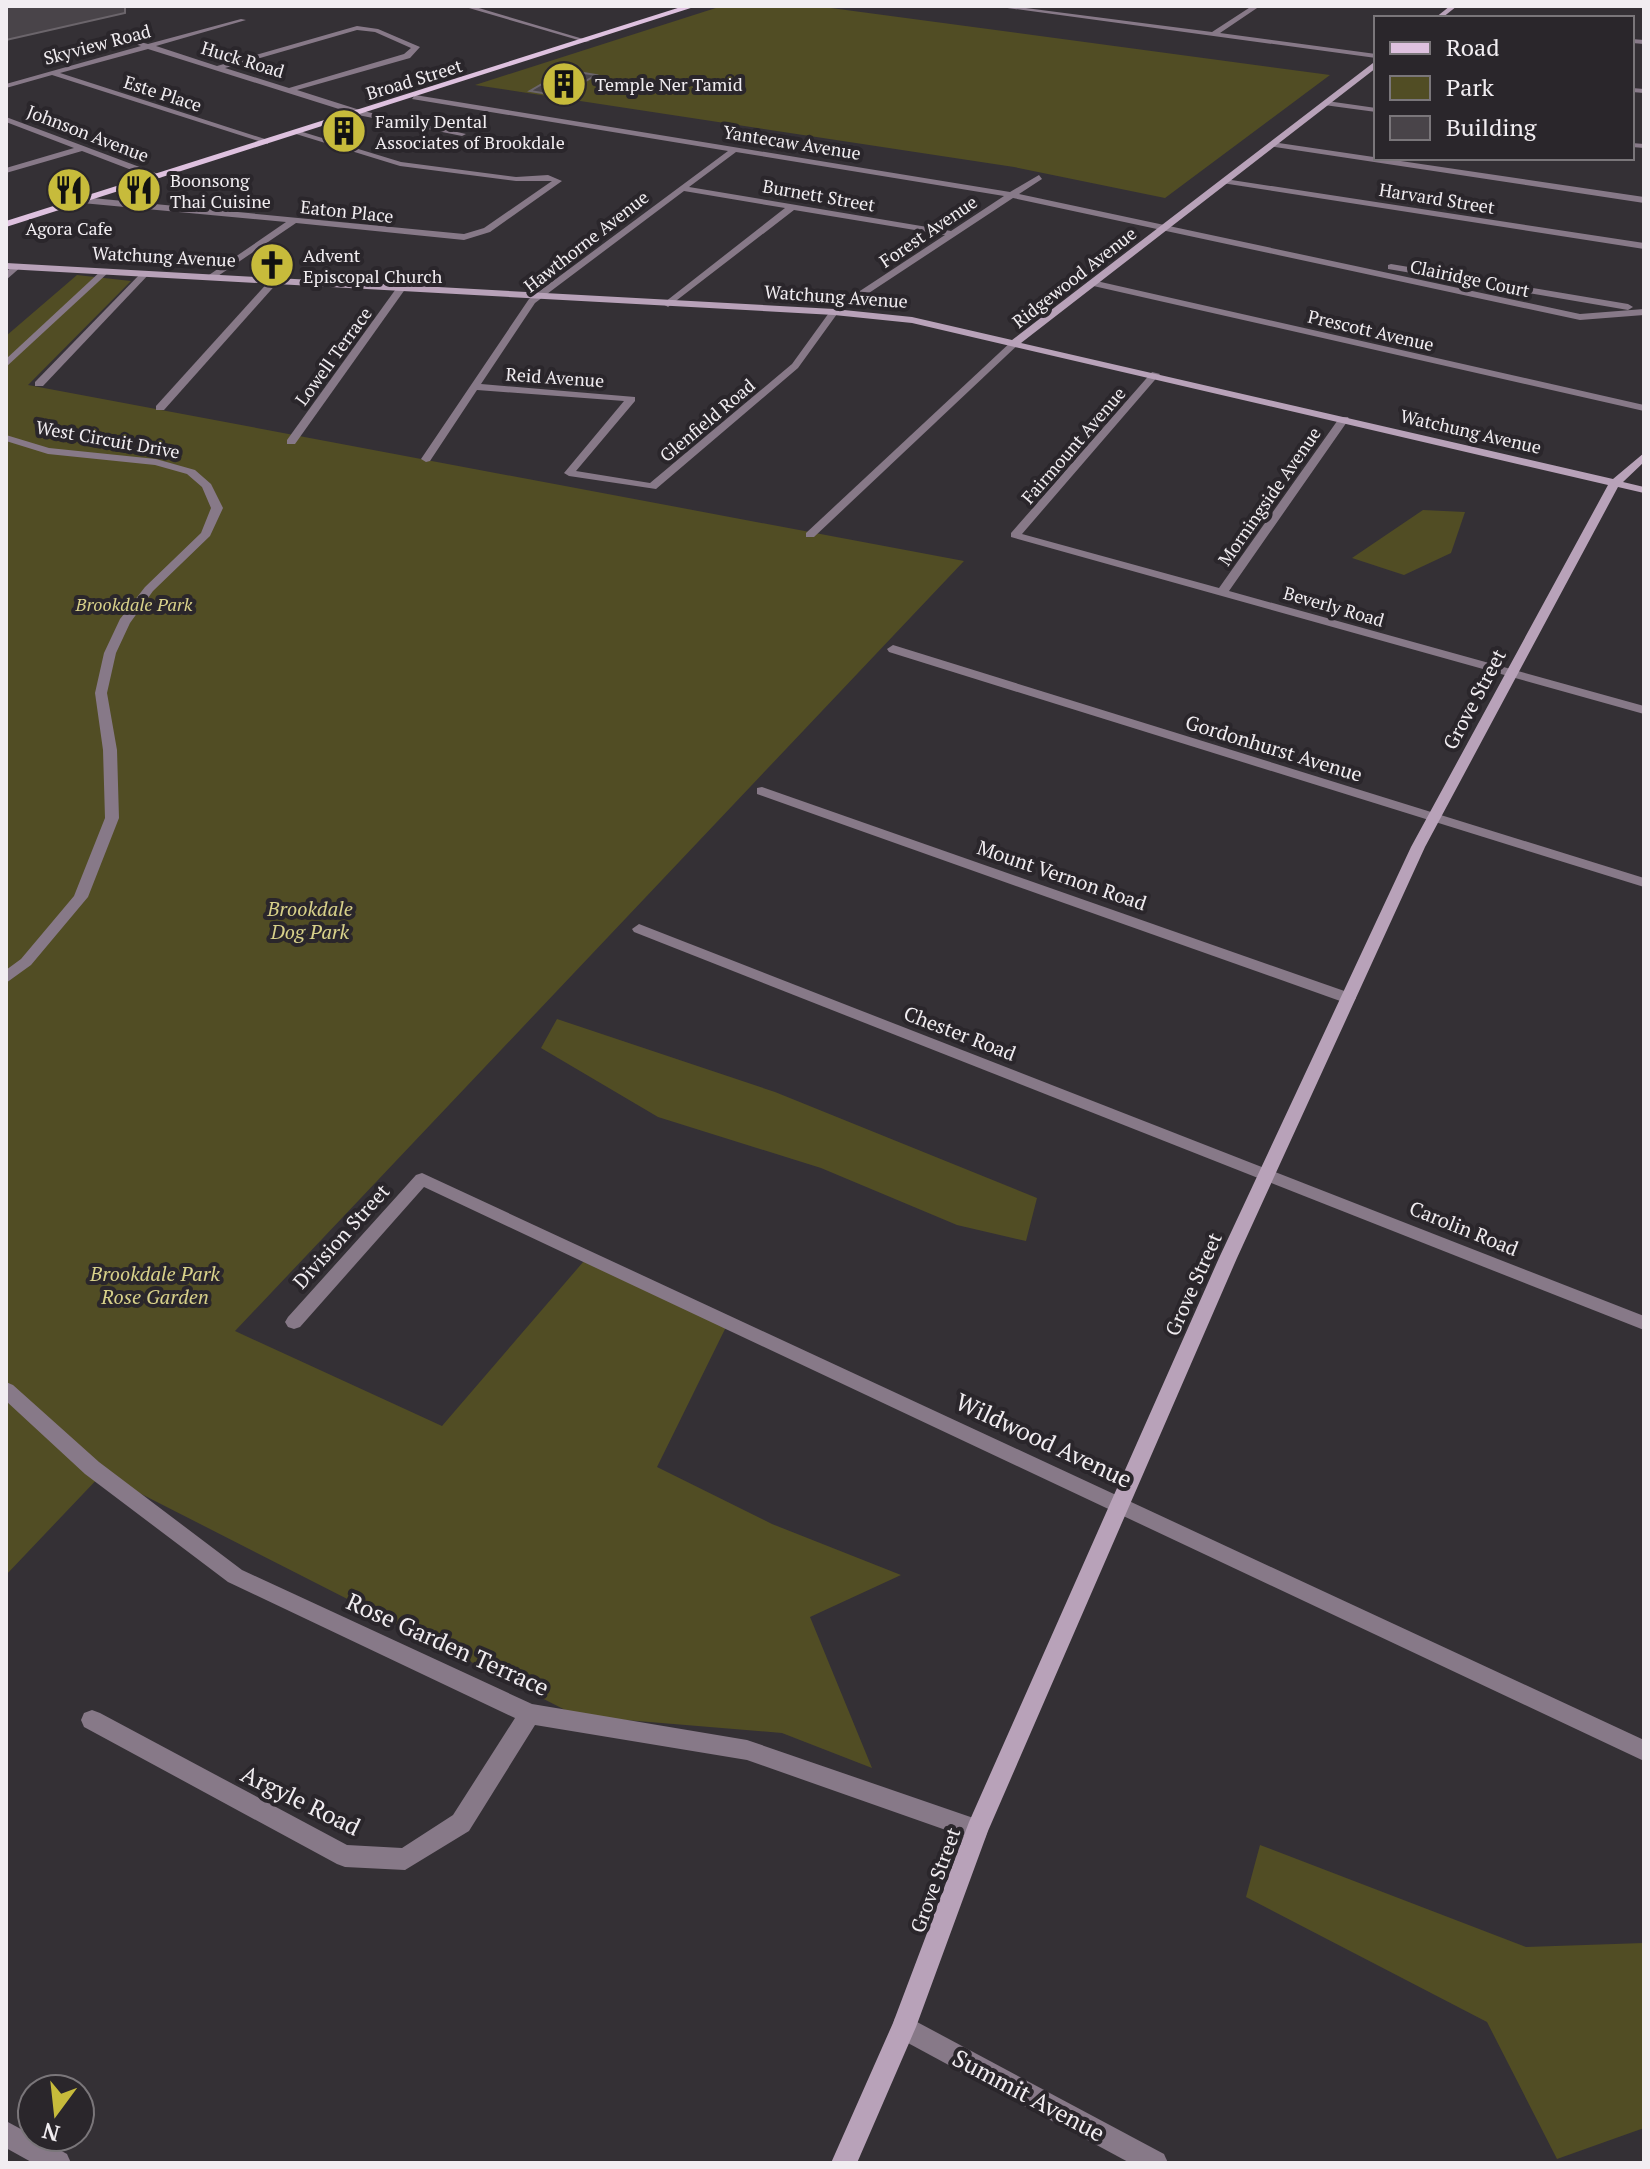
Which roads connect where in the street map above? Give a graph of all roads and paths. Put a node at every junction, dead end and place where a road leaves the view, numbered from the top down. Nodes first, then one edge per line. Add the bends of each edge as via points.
1 (465, 6) edge
2 (693, 6) edge
3 (996, 6) edge
4 (1257, 6) edge
5 (1102, 9) dead end
6 (1089, 18) junction
7 (243, 20) dead end
8 (1213, 35) junction
9 (115, 36) dead end
10 (587, 41) junction
11 (148, 46) junction
12 (1374, 56) edge
13 (1374, 67) edge
14 (216, 68) junction
15 (52, 73) junction
16 (6, 86) edge
17 (288, 90) junction
18 (415, 97) junction
19 (1327, 103) junction
20 (1374, 110) edge
21 (361, 113) junction
22 (6, 119) edge
23 (16, 123) junction
24 (6, 126) edge
25 (299, 132) junction
26 (462, 134) dead end
27 (265, 142) junction
28 (1272, 144) junction
29 (82, 148) junction
30 (735, 149) junction
31 (1374, 159) edge
32 (1378, 160) edge
33 (6, 171) edge
34 (158, 177) junction
35 (1039, 177) dead end
36 (1225, 181) junction
37 (680, 188) junction
38 (1011, 195) junction
39 (82, 200) junction
40 (1644, 200) edge
41 (792, 207) junction
42 (294, 221) junction
43 (6, 224) edge
44 (1163, 229) junction
45 (953, 234) junction
46 (1644, 246) edge
47 (1333, 263) junction
48 (6, 266) edge
49 (18, 266) junction
50 (106, 271) junction
51 (146, 273) junction
52 (6, 277) edge
53 (212, 277) junction
54 (274, 281) junction
55 (1092, 283) junction
56 (401, 288) junction
57 (538, 296) junction
58 (1598, 301) junction
59 (668, 304) junction
60 (834, 312) junction
61 (1644, 312) edge
62 (1602, 315) junction
63 (1016, 342) junction
64 (6, 364) edge
65 (1155, 374) junction
66 (39, 384) dead end
67 (476, 387) junction
68 (631, 399) joint
69 (160, 408) dead end
70 (1644, 408) edge
71 (1344, 419) junction
72 (6, 438) edge
73 (291, 442) dead end
74 (1644, 456) edge
75 (426, 459) dead end
76 (1615, 483) junction
77 (1644, 490) edge
78 (810, 535) dead end
79 (1015, 535) joint
80 (1222, 593) junction
81 (893, 649) dead end
82 (1513, 673) junction
83 (1644, 710) edge
84 (762, 791) dead end
85 (1434, 819) junction
86 (1644, 883) edge
87 (639, 929) dead end
88 (6, 978) edge
89 (1348, 998) junction
90 (1267, 1173) junction
91 (422, 1179) joint
92 (294, 1322) dead end
93 (1644, 1323) edge
94 (6, 1390) edge
95 (1120, 1504) junction
96 (530, 1714) junction
97 (92, 1720) dead end
98 (1644, 1751) edge
99 (977, 1830) junction
100 (904, 2027) junction
101 (6, 2134) edge
102 (58, 2163) edge
103 (844, 2163) edge
104 (1155, 2163) edge

1 - 10 street
2 - 10 main road, Broad Street
3 - 6 street
4 - 8 street
5 - 6 street
6 - 8 street
7 - 11 street, Skyview Road
8 - 12 street
9 - 11 street, Huck Road
10 - 18 main road, Broad Street
11 - 14 street, Huck Road
11 - 15 street, Skyview Road
13 - 19 main road, Ridgewood Avenue
14 - 17 street, Huck Road
14 - 17 street via 357,28 416,47 407,56
15 - 16 street, Skyview Road
15 - 27 street, Este Place
17 - 21 street, Huck Road
18 - 21 main road, Broad Street
18 - 30 street, Yantecaw Avenue
19 - 20 street
19 - 28 main road, Ridgewood Avenue
21 - 25 main road, Broad Street
21 - 26 street, Huck Road
22 - 23 street, Johnson Avenue
23 - 24 street
23 - 29 street, Johnson Avenue
25 - 27 main road, Broad Street
25 - 42 street, Eaton Place via 400,164 516,179 556,178 556,184 487,230 464,237
27 - 34 main road, Broad Street
28 - 31 street
28 - 36 main road, Ridgewood Avenue
29 - 33 street
29 - 34 street, Johnson Avenue
30 - 37 street, Hawthorne Avenue
30 - 38 street, Yantecaw Avenue
32 - 40 street
34 - 39 main road, Broad Street
35 - 38 street, Forest Avenue
36 - 44 main road, Ridgewood Avenue
36 - 46 street, Harvard Street
37 - 41 street, Burnett Street
37 - 57 street, Hawthorne Avenue
38 - 44 street, Yantecaw Avenue
38 - 45 street, Forest Avenue
39 - 42 street, Eaton Place
39 - 43 main road, Broad Street
41 - 45 street, Burnett Street
41 - 59 street
42 - 53 street
44 - 47 street, Clairidge Court
44 - 55 main road, Ridgewood Avenue
45 - 60 street, Forest Avenue
47 - 58 street, Clairidge Court via 1406,269
47 - 62 street, Clairidge Court via 1580,317
48 - 49 main road, Watchung Avenue
49 - 50 main road, Watchung Avenue
49 - 52 street
50 - 51 main road, Watchung Avenue
50 - 64 street
51 - 53 main road, Watchung Avenue
51 - 66 street
53 - 54 main road, Watchung Avenue
54 - 56 main road, Watchung Avenue
54 - 69 street
55 - 63 main road, Ridgewood Avenue
55 - 70 street, Prescott Avenue
56 - 57 main road, Watchung Avenue
56 - 73 street, Lowell Terrace
57 - 59 main road, Watchung Avenue
57 - 67 street, Hawthorne Avenue
58 - 61 street, Clairidge Court
58 - 62 street via 1606,308
59 - 60 main road, Watchung Avenue
60 - 63 main road, Watchung Avenue via 912,320
60 - 68 street, Glenfield Road via 795,366 652,487 569,473
61 - 62 street, Clairidge Court
63 - 65 main road, Watchung Avenue
63 - 78 street, Ridgewood Avenue
65 - 71 main road, Watchung Avenue
65 - 79 street, Fairmount Avenue
67 - 68 street, Reid Avenue
67 - 75 street, Hawthorne Avenue
71 - 76 main road, Watchung Avenue
71 - 80 street, Morningside Avenue
72 - 88 street, West Circuit Drive via 48,451 156,462 191,472 207,486 217,508 206,534 149,589 119,632 101,693 112,818 81,897
74 - 76 main road, Grove Street
76 - 77 main road, Watchung Avenue
76 - 82 main road, Grove Street
79 - 80 street, Beverly Road
80 - 82 street, Beverly Road
81 - 85 street, Gordonhurst Avenue
82 - 83 street, Beverly Road
82 - 85 main road, Grove Street
84 - 89 street, Mount Vernon Road
85 - 86 street, Gordonhurst Avenue
85 - 89 main road, Grove Street
87 - 90 street, Chester Road
89 - 90 main road, Grove Street
90 - 93 street, Carolin Road
90 - 95 main road, Grove Street
91 - 92 street, Division Street
91 - 95 street, Wildwood Avenue
94 - 96 street, Rose Garden Terrace via 92,1468 235,1576
95 - 98 street, Wildwood Avenue
95 - 99 main road, Grove Street
96 - 97 street, Argyle Road via 461,1823 405,1859 345,1856
96 - 99 street, Rose Garden Terrace via 747,1750
99 - 100 main road, Grove Street
100 - 103 main road, Grove Street
100 - 104 street, Summit Avenue
101 - 102 street

